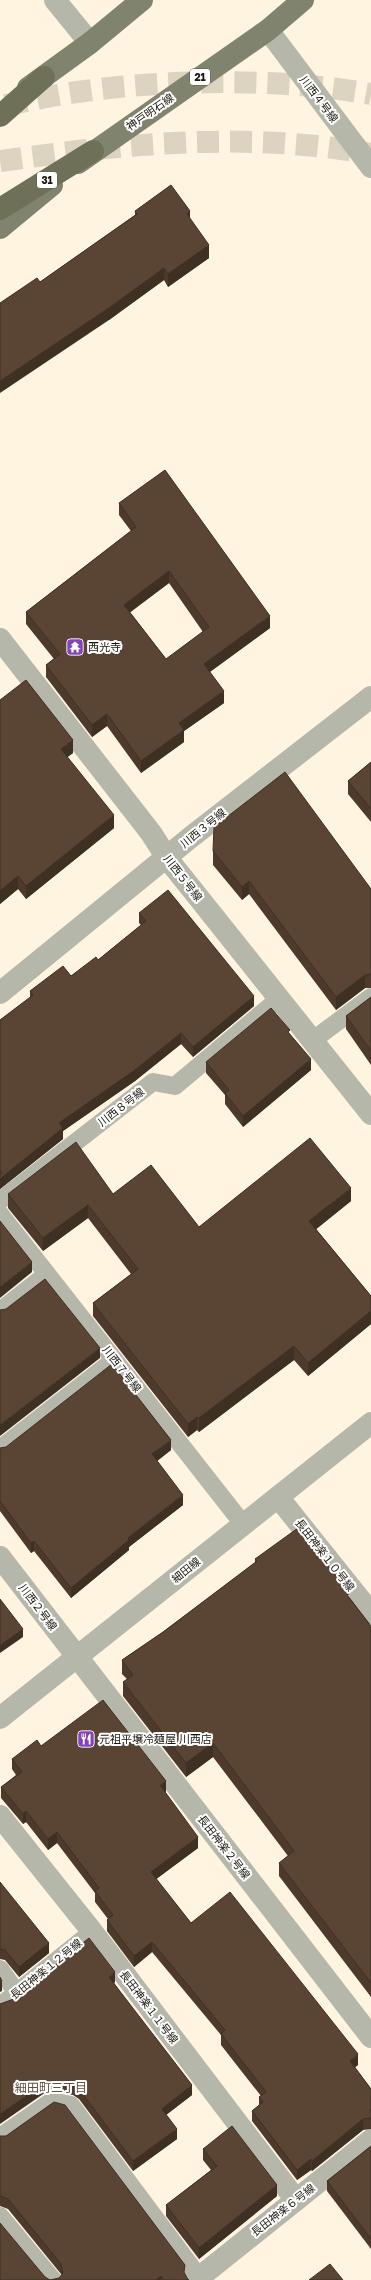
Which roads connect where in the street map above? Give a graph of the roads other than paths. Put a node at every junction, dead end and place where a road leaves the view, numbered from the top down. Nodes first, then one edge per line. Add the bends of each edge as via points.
1 (55, 0) edge
2 (142, 0) edge
3 (303, 0) edge
4 (268, 30) junction
5 (90, 43) junction
6 (44, 78) junction
7 (0, 107) edge
8 (0, 116) edge
9 (93, 151) junction
10 (371, 167) edge
11 (0, 209) edge
12 (0, 228) edge
13 (0, 639) edge
14 (371, 697) edge
15 (167, 858) junction
16 (0, 993) edge
17 (371, 997) edge
18 (280, 998) junction
19 (313, 1040) junction
20 (371, 1114) edge
21 (0, 1201) edge
22 (0, 1214) edge
23 (47, 1274) junction
24 (0, 1311) edge
25 (114, 1360) junction
26 (371, 1423) edge
27 (0, 1449) edge
28 (278, 1497) junction
29 (243, 1524) junction
30 (0, 1557) edge
31 (371, 1613) edge
32 (77, 1657) junction
33 (0, 1718) edge
34 (0, 1816) edge
35 (92, 1932) junction
36 (0, 1969) edge
37 (17, 1993) junction
38 (0, 2004) edge
39 (371, 2037) edge
40 (0, 2137) edge
41 (371, 2140) edge
42 (296, 2200) junction
43 (0, 2216) edge
44 (198, 2278) edge
45 (53, 2280) edge

1 - 5 street
2 - 5 main road
3 - 4 main road, 神戸明石線 / 21
4 - 9 main road, 神戸明石線 / 21
4 - 10 street, 川西４号線
5 - 6 main road
6 - 7 main road
6 - 8 highway
9 - 11 highway, 31
9 - 12 main road, 神戸明石線 / 21
13 - 15 street, 川西５号線 via 151,833
14 - 15 street, 川西３号線
15 - 16 street, 川西３号線
15 - 18 street, 川西５号線
17 - 19 lane
18 - 19 street, 川西５号線
18 - 21 lane, 川西８号線 via 175,1086 153,1082
19 - 20 street, 川西５号線
22 - 23 lane, 川西７号線
23 - 24 lane
23 - 25 lane, 川西７号線
25 - 27 lane
25 - 29 lane, 川西７号線
26 - 28 street, 細田線
28 - 29 street, 細田線
28 - 31 street, 長田神楽１０号線
29 - 32 street, 細田線
30 - 32 street, 川西２号線
32 - 33 street, 細田線
32 - 39 street, 長田神楽２号線
34 - 35 street, 長田神楽１１号線
35 - 37 lane, 長田神楽１２号線
35 - 42 street, 長田神楽１１号線
36 - 37 lane
37 - 38 lane, 長田神楽１２号線
40 - 44 lane via 52,2101 71,2105
41 - 42 street, 長田神楽６号線
42 - 44 street, 長田神楽６号線
43 - 45 lane

